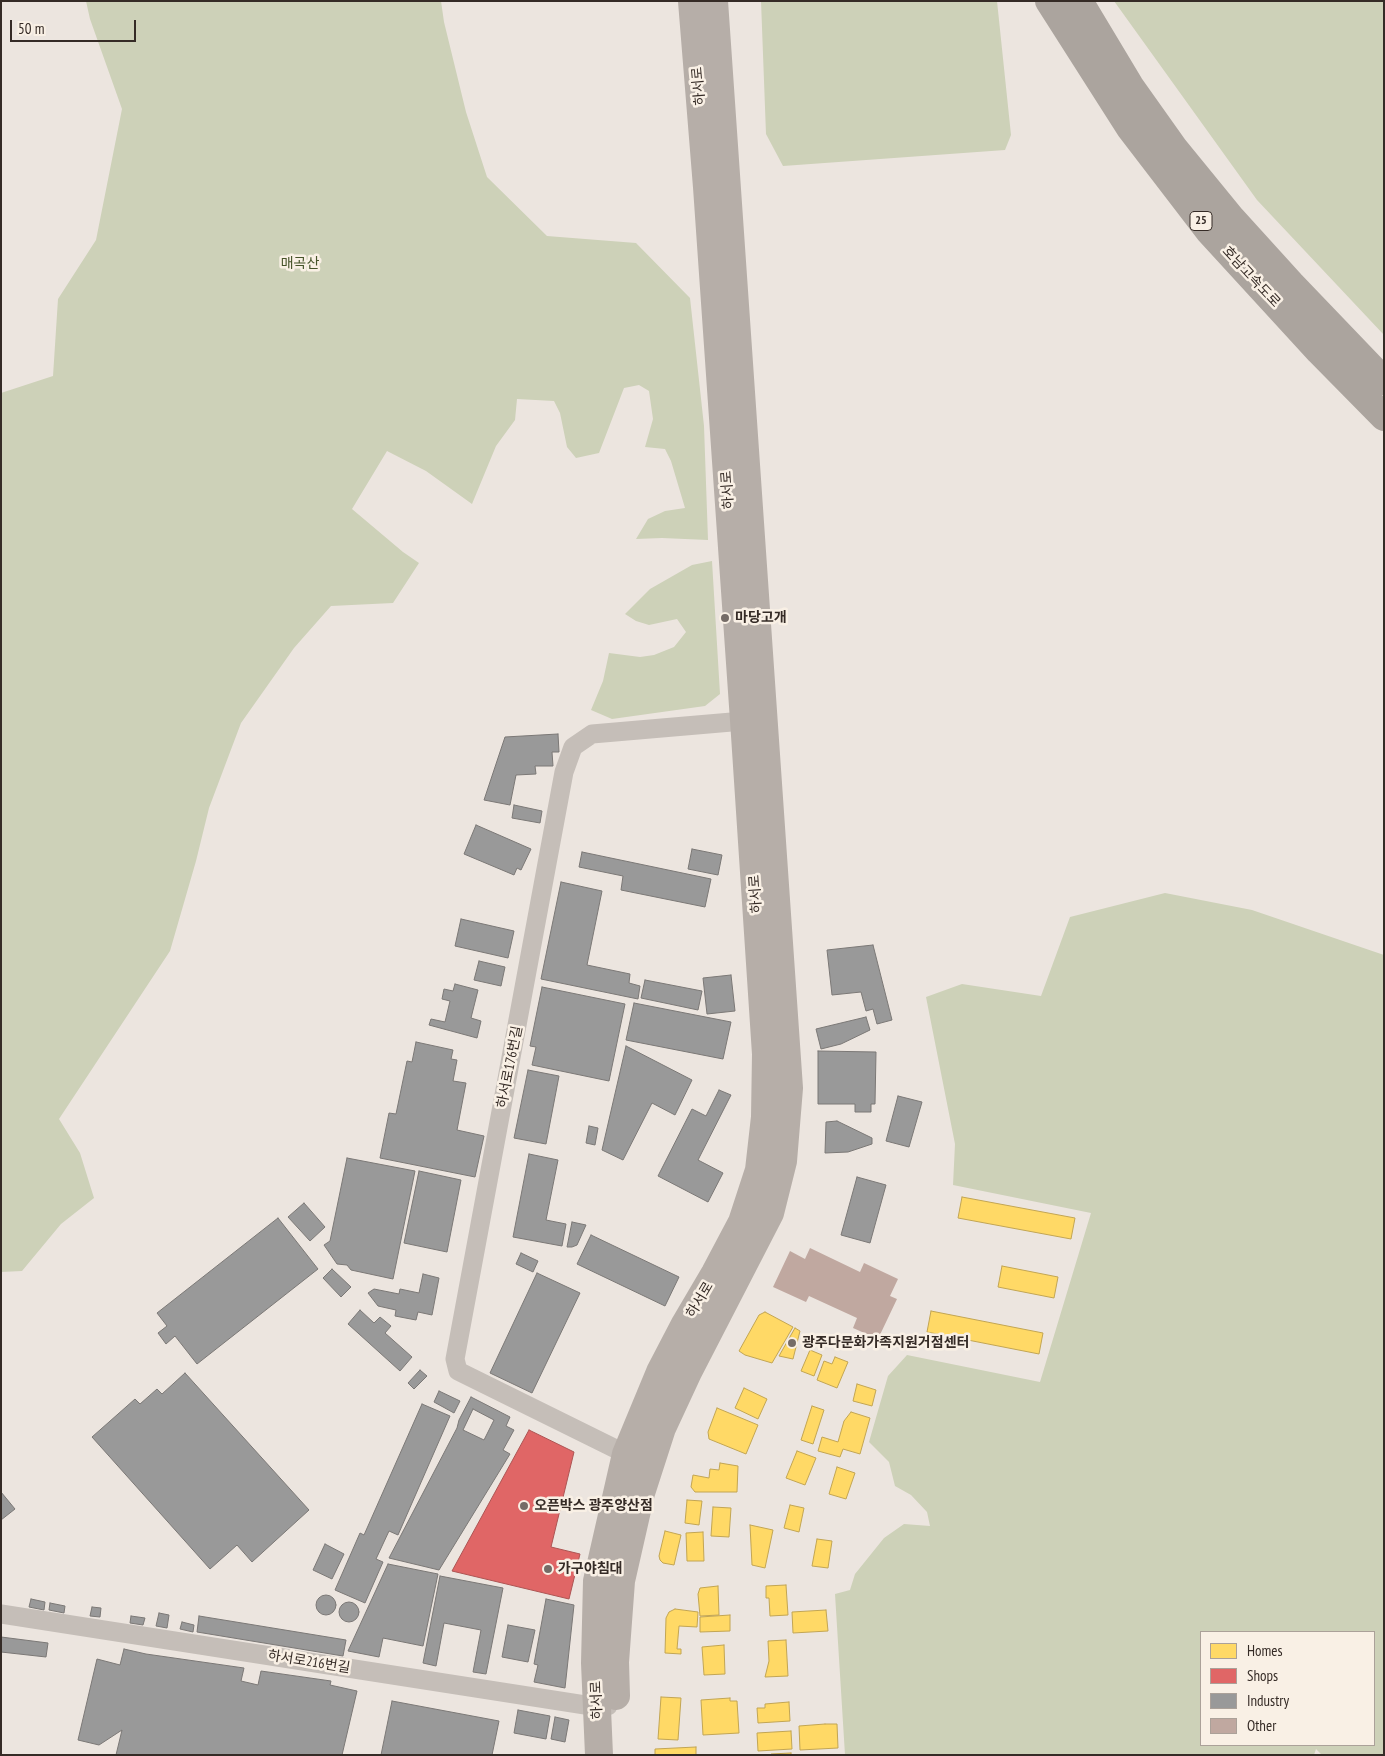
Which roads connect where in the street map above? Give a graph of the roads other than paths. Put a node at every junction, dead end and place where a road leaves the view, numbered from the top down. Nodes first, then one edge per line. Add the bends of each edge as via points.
1 (692, 1) edge
2 (714, 1) edge
3 (1049, 1) edge
4 (1079, 1) edge
5 (1384, 381) edge
6 (1384, 417) edge
7 (754, 720) junction
8 (638, 1458) junction
9 (1, 1614) edge
10 (607, 1706) junction
11 (599, 1755) edge
12 (617, 1755) edge

1 - 7 main road, 하서로
2 - 7 main road, 하서로
3 - 6 highway, 호남고속도로 / 25 via 1130,128 1209,232
4 - 5 highway, 호남고속도로 / 25 via 1130,86 1174,148 1232,219
7 - 8 main road, 하서로 via 789,1088 783,1161 770,1213 662,1428
7 - 8 street, 하서로176번길 via 592,734 573,747 562,782 456,1359 458,1371
8 - 10 main road, 하서로 via 641,1493 621,1581
9 - 10 street, 하서로216번길
10 - 11 main road, 하서로
10 - 12 main road, 하서로

